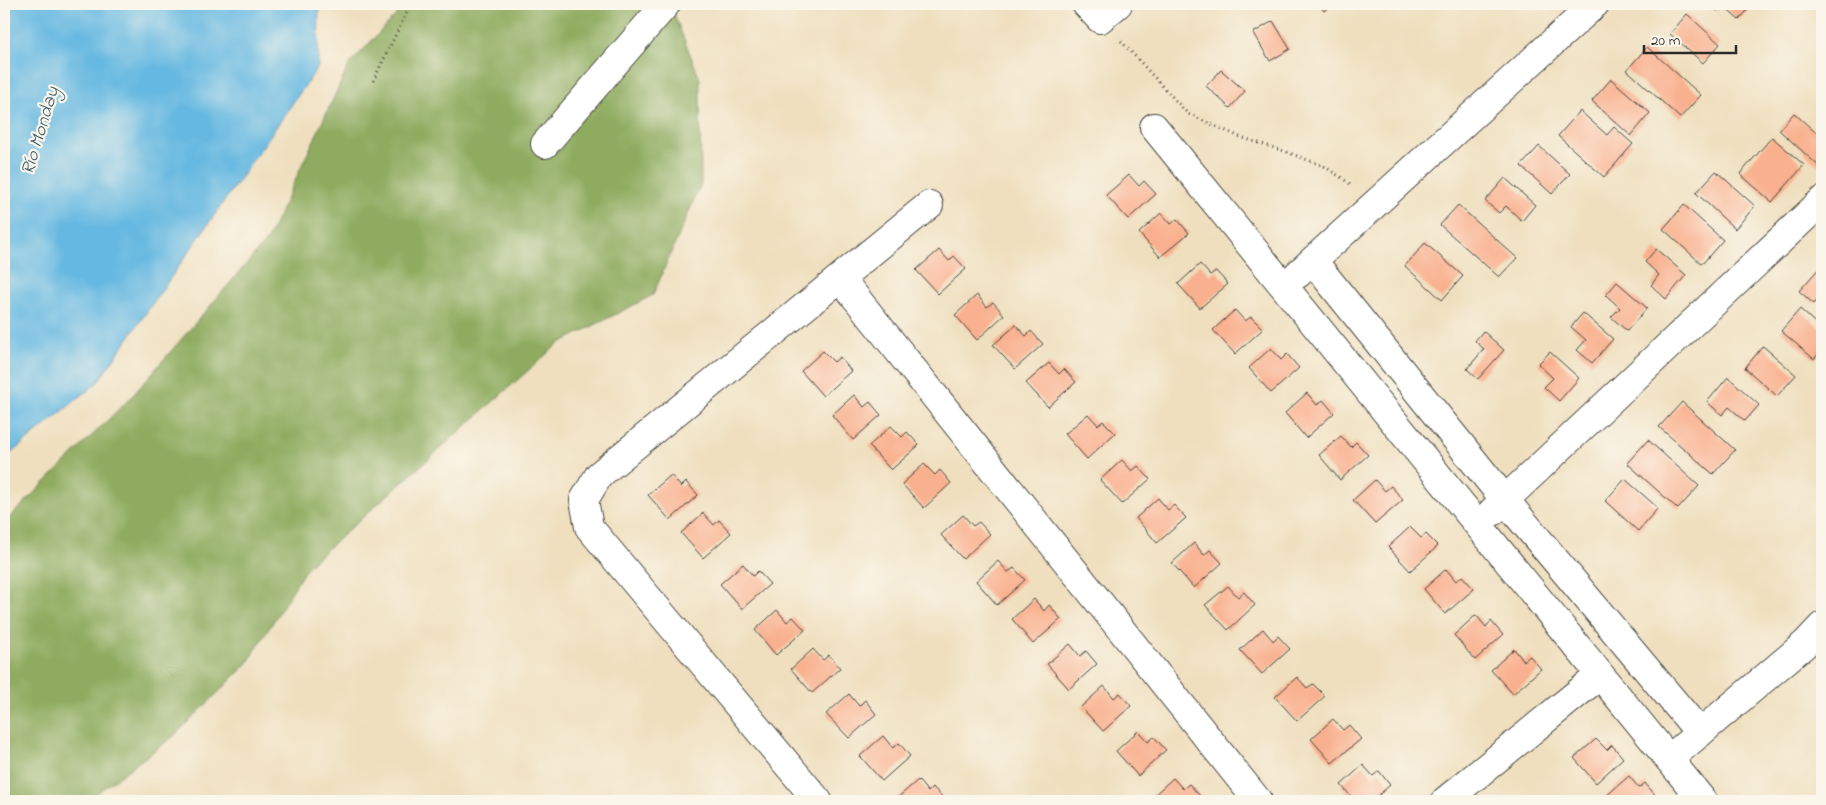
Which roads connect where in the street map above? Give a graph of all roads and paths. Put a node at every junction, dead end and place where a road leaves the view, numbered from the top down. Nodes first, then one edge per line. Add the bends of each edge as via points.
1 (411, 4) edge
2 (666, 4) edge
3 (1596, 4) edge
4 (1101, 9) edge
5 (373, 81) dead end
6 (1154, 127) dead end
7 (545, 144) dead end
8 (1822, 201) edge
9 (1377, 203) junction
10 (929, 205) dead end
11 (1313, 261) junction
12 (841, 279) junction
13 (1284, 287) junction
14 (1505, 500) junction
15 (1478, 525) junction
16 (1822, 626) edge
17 (1600, 674) junction
18 (1700, 733) junction
19 (1669, 760) junction
20 (818, 801) edge
21 (1258, 801) edge
22 (1445, 801) edge
23 (1703, 801) edge

1 - 5 path
2 - 7 street
3 - 9 street
4 - 9 path via 1137,57 1188,114 1240,137 1324,166
6 - 13 street
8 - 14 street
9 - 11 street
10 - 12 street
11 - 13 street
11 - 14 street
12 - 20 street via 599,475 584,500 589,527
12 - 21 street
13 - 15 street
14 - 15 street
14 - 18 street
15 - 17 street
16 - 18 street
17 - 19 street
17 - 22 street
18 - 19 street
19 - 23 street

